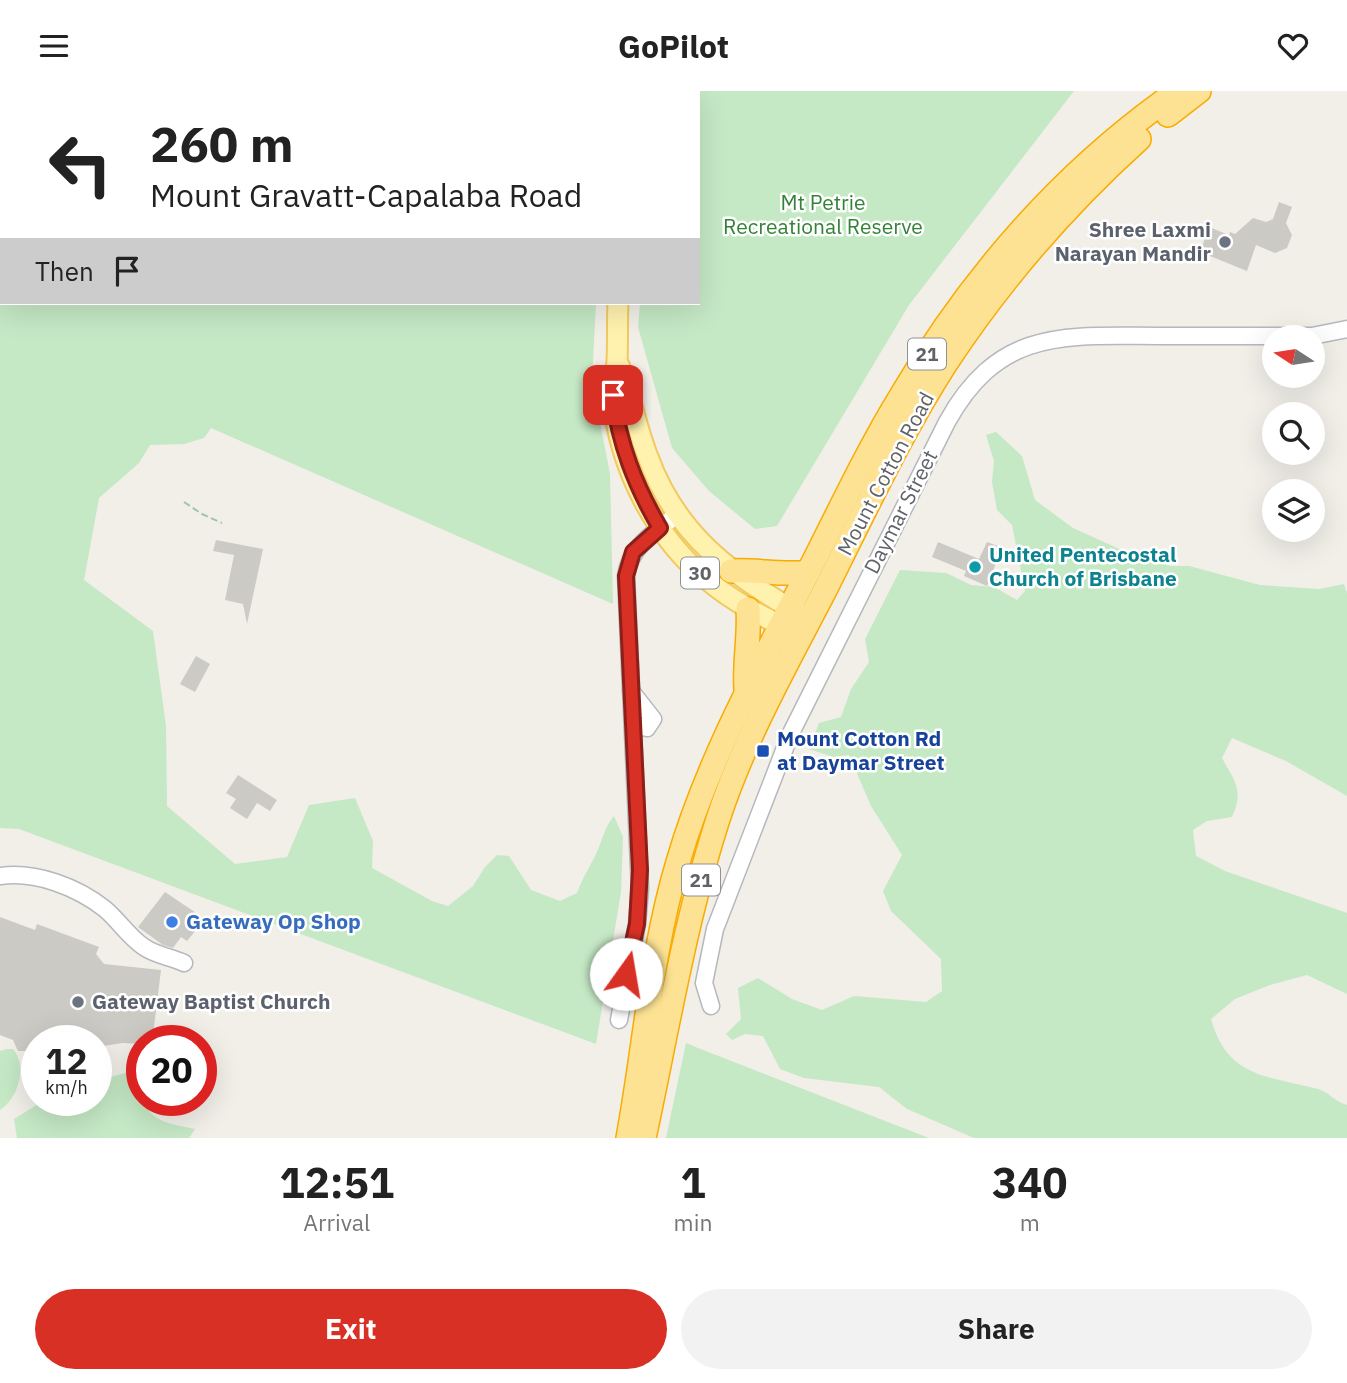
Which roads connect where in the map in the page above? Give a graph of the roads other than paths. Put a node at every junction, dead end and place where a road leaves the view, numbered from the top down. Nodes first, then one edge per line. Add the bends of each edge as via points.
1 (1178, 91) edge
2 (1199, 91) edge
3 (618, 305) edge
4 (1347, 328) edge
5 (617, 361) junction
6 (678, 515) junction
7 (660, 528) junction
8 (731, 571) junction
9 (808, 572) junction
10 (748, 609) junction
11 (795, 622) junction
12 (746, 693) junction
13 (0, 876) edge
14 (184, 963) dead end
15 (711, 1006) dead end
16 (619, 1020) dead end
17 (628, 1138) edge
18 (644, 1138) edge

1 - 9 highway, Mount Cotton Road / 21 via 1068,182 968,296 899,398
2 - 11 highway, Mount Cotton Road / 21 via 1102,173 982,312 912,420
3 - 5 main road, 30
4 - 15 street, Daymar Street via 1312,336 1067,336 1020,349 995,362 973,383 947,422 790,736 715,929 704,983
5 - 6 main road, 30 via 648,459
5 - 7 main road, 30 via 613,395 620,436 637,487
6 - 7 street
6 - 8 main road, 30
7 - 10 main road, 30 via 696,570
7 - 16 street via 633,552 627,570 640,889
8 - 9 highway
8 - 11 main road, 30
9 - 11 highway, Mount Cotton Road / 21
10 - 11 main road, 30
10 - 12 highway
11 - 12 highway, 21
11 - 18 highway, 21 via 711,841
12 - 17 highway, 21 via 700,796 672,882
13 - 14 street via 19,874 71,889 106,910 144,947

